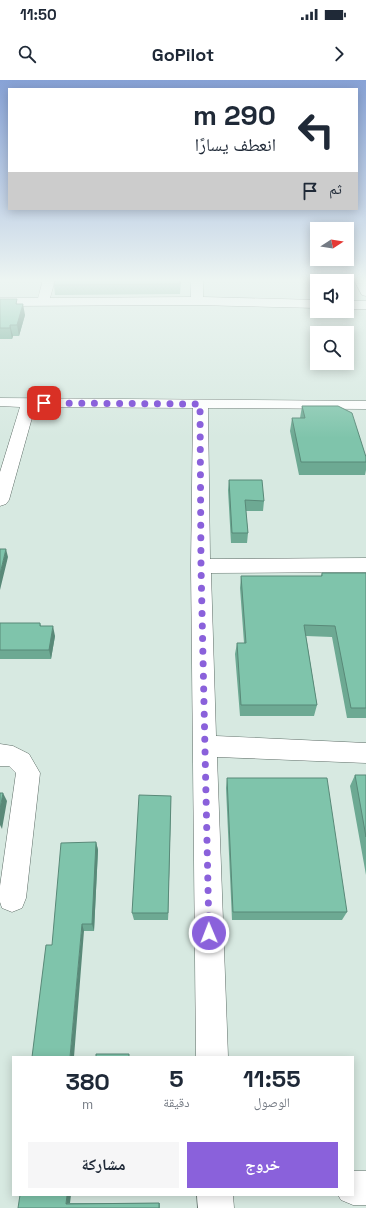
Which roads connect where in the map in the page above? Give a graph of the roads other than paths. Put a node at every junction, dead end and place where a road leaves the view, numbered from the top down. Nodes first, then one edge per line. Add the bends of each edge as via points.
1 (0, 402) edge
2 (29, 403) junction
3 (200, 404) junction
4 (366, 405) edge
5 (0, 500) edge
6 (201, 566) junction
7 (366, 566) edge
8 (205, 746) junction
9 (366, 753) edge
10 (0, 755) edge
11 (12, 898) dead end
12 (212, 1056) edge
13 (354, 1188) edge
14 (366, 1188) edge
15 (215, 1196) edge
16 (216, 1208) edge

1 - 2 street
2 - 3 street
2 - 5 street
3 - 4 street
3 - 6 street
6 - 7 street
6 - 8 street
8 - 9 street
8 - 12 street
10 - 11 street via 18,759 28,773
13 - 14 street
15 - 16 street

